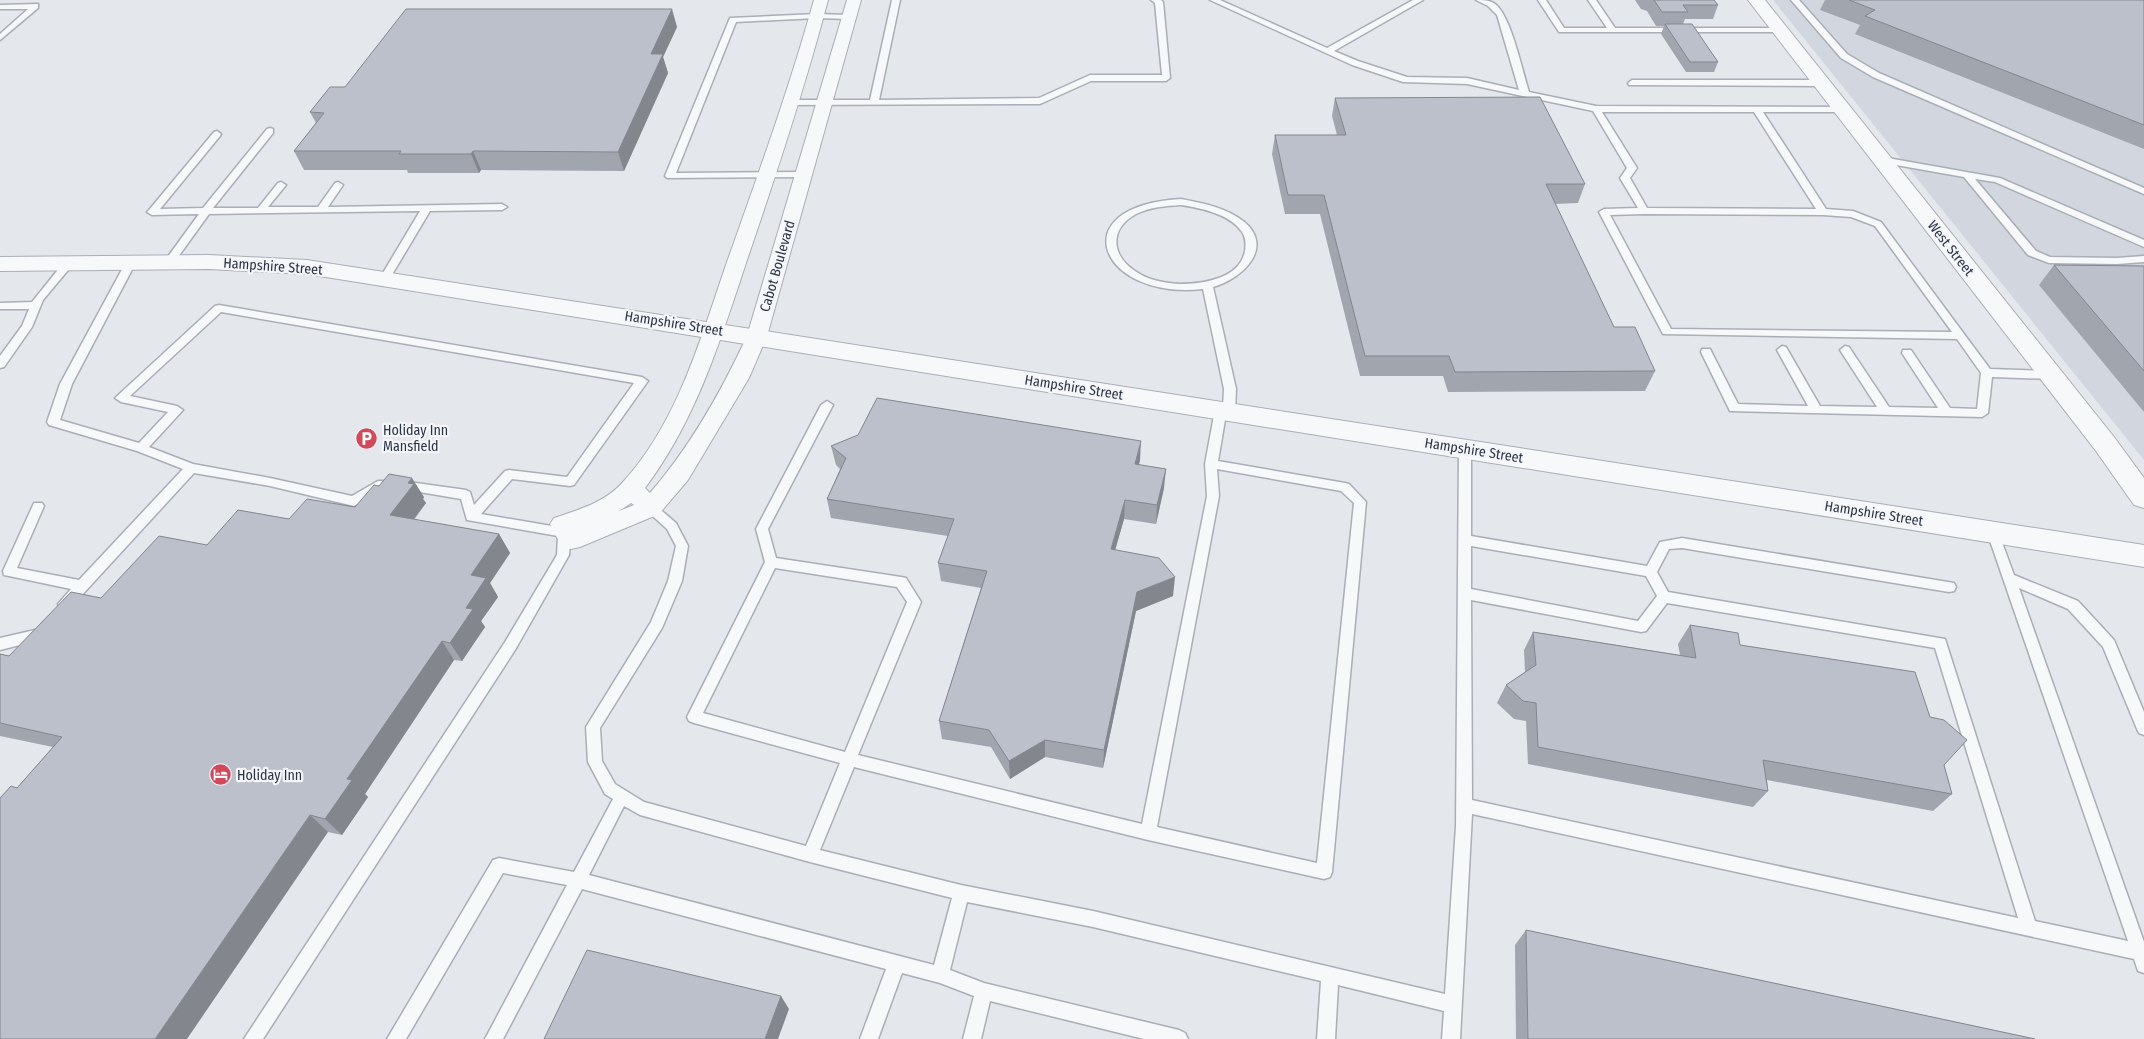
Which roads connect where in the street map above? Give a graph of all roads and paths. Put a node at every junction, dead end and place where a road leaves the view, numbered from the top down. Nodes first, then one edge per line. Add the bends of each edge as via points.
1 (896, 0) edge
2 (1155, 0) edge
3 (1214, 0) edge
4 (1419, 0) edge
5 (1480, 0) edge
6 (1542, 0) edge
7 (1592, 0) edge
8 (1756, 0) edge
9 (1795, 0) edge
10 (0, 7) edge
11 (819, 8) edge
12 (851, 8) edge
13 (1613, 30) junction
14 (1780, 30) junction
15 (0, 38) edge
16 (1327, 50) junction
17 (1632, 83) dead end
18 (1822, 83) junction
19 (1525, 94) junction
20 (824, 102) junction
21 (874, 102) junction
22 (790, 103) junction
23 (1596, 109) junction
24 (1757, 109) junction
25 (1842, 109) junction
26 (270, 131) dead end
27 (218, 134) dead end
28 (1882, 160) junction
29 (803, 175) junction
30 (1967, 175) junction
31 (767, 176) junction
32 (281, 185) dead end
33 (338, 185) dead end
34 (2144, 190) edge
35 (502, 207) dead end
36 (426, 209) junction
37 (321, 210) junction
38 (206, 211) junction
39 (260, 211) junction
40 (1644, 211) junction
41 (1823, 212) junction
42 (2144, 244) edge
43 (2144, 259) edge
44 (131, 262) junction
45 (170, 262) junction
46 (0, 264) edge
47 (69, 264) junction
48 (385, 278) junction
49 (1207, 285) junction
50 (36, 305) junction
51 (0, 306) edge
52 (713, 330) junction
53 (757, 336) junction
54 (1960, 336) junction
55 (1782, 350) dead end
56 (1845, 350) dead end
57 (1706, 352) dead end
58 (1907, 354) dead end
59 (0, 364) edge
60 (1987, 373) junction
61 (2051, 375) junction
62 (827, 405) dead end
63 (1225, 410) junction
64 (1816, 410) junction
65 (1886, 411) junction
66 (1947, 412) junction
67 (141, 448) junction
68 (1465, 448) junction
69 (1211, 464) junction
70 (191, 468) junction
71 (631, 489) junction
72 (2144, 498) edge
73 (38, 506) dead end
74 (650, 508) junction
75 (471, 516) junction
76 (565, 532) junction
77 (1992, 532) junction
78 (1465, 540) junction
79 (2144, 556) edge
80 (771, 562) junction
81 (1650, 572) junction
82 (2009, 578) junction
83 (81, 586) junction
84 (1949, 587) dead end
85 (1464, 592) junction
86 (1664, 598) junction
87 (55, 615) edge
88 (0, 644) edge
89 (17, 655) edge
90 (2144, 729) edge
91 (849, 760) junction
92 (622, 796) junction
93 (1464, 805) junction
94 (1148, 832) junction
95 (810, 855) junction
96 (578, 880) junction
97 (960, 893) junction
98 (2029, 928) junction
99 (2142, 957) edge
100 (897, 963) junction
101 (940, 974) junction
102 (1330, 975) junction
103 (984, 991) junction
104 (1452, 1004) junction
105 (253, 1039) edge
106 (396, 1039) edge
107 (494, 1039) edge
108 (869, 1039) edge
109 (972, 1039) edge
110 (1180, 1039) edge
111 (1326, 1039) edge
112 (1451, 1039) edge

1 - 21 lane
2 - 21 lane via 1159,2 1166,78 1090,78 1040,101
3 - 16 lane
4 - 16 lane
5 - 19 lane via 1491,4 1501,14
6 - 13 lane via 1562,30
7 - 13 lane
8 - 14 street, West Street
9 - 34 lane via 1844,56 1876,76
10 - 15 lane via 35,6
11 - 12 lane
11 - 22 street
11 - 31 lane via 733,20 670,176
12 - 20 street, Cabot Boulevard
13 - 14 lane
14 - 18 street, West Street
16 - 19 lane via 1406,80 1467,81
17 - 18 lane
18 - 25 street, West Street
19 - 23 lane
20 - 21 lane
20 - 22 lane
20 - 29 street, Cabot Boulevard
22 - 31 street
23 - 24 lane
23 - 40 lane via 1632,168 1625,178
24 - 25 lane
24 - 41 lane
25 - 28 street, West Street
26 - 38 lane
27 - 38 lane via 152,212
28 - 30 lane
28 - 61 street, West Street
29 - 31 lane
29 - 53 street, Cabot Boulevard
30 - 42 lane via 1997,180
30 - 43 lane via 2032,253 2049,260
31 - 52 street
32 - 39 lane
33 - 37 lane
35 - 36 lane
36 - 37 lane
36 - 48 lane
37 - 39 lane
38 - 39 lane
38 - 45 lane
40 - 41 lane
40 - 54 lane via 1604,212 1667,332
41 - 54 lane via 1853,214 1878,224
44 - 45 street, Hampshire Street
44 - 47 street, Hampshire Street
44 - 67 lane via 66,384 53,422
45 - 48 street, Hampshire Street via 307,267
46 - 47 street, Hampshire Street
47 - 50 lane
48 - 52 street, Hampshire Street
49 - 49 lane via 1236,273 1250,254 1251,243 1247,233 1228,215 1198,204 1164,203 1134,211 1115,227 1111,248 1125,268 1138,276 1171,286
49 - 63 lane via 1230,389
50 - 51 lane
50 - 59 lane via 27,328
52 - 53 street, Hampshire Street
52 - 71 street via 684,406
53 - 63 street, Hampshire Street
53 - 74 street, Cabot Boulevard via 738,378 680,474
54 - 60 lane
55 - 64 lane
56 - 65 lane
57 - 64 lane via 1734,408
58 - 66 lane
60 - 61 lane
60 - 66 lane via 1982,413
61 - 72 street, West Street
62 - 80 lane via 762,529
63 - 68 street, Hampshire Street
63 - 69 lane
64 - 65 lane
65 - 66 lane
67 - 70 lane
67 - 75 lane via 177,410 121,398 219,308 642,381 570,482 509,474
68 - 77 street, Hampshire Street
68 - 78 lane
69 - 94 lane via 1213,496
69 - 94 lane via 1346,487 1360,502 1324,872
70 - 75 lane via 354,500 385,483 466,495
70 - 83 lane
71 - 74 street
71 - 76 street via 611,504 562,524
73 - 83 lane via 9,571
74 - 76 street, Cabot Boulevard via 571,540
74 - 92 lane via 672,526 682,546 676,581 657,624 593,727 595,762 610,789
75 - 76 lane
76 - 105 lane via 563,555 510,646
77 - 79 street, Hampshire Street
77 - 82 lane
78 - 81 lane
78 - 85 lane
80 - 91 lane via 901,582 914,602
80 - 91 lane via 694,717
81 - 84 lane via 1665,545 1682,543
81 - 86 lane
82 - 90 lane via 2073,605 2109,644
82 - 99 lane
83 - 87 lane
85 - 86 lane via 1641,628
85 - 93 lane
86 - 98 lane via 1940,643
88 - 89 lane via 38,633
91 - 94 lane
91 - 95 lane
92 - 95 lane via 640,808
92 - 96 lane
93 - 98 lane
93 - 104 lane
95 - 97 lane
96 - 100 lane
96 - 106 lane via 499,865
96 - 107 lane
97 - 101 lane
97 - 102 lane via 1093,919
98 - 99 lane
100 - 101 lane
100 - 108 lane
101 - 103 lane
102 - 104 lane
102 - 111 lane
103 - 109 lane
103 - 110 lane
104 - 112 lane

